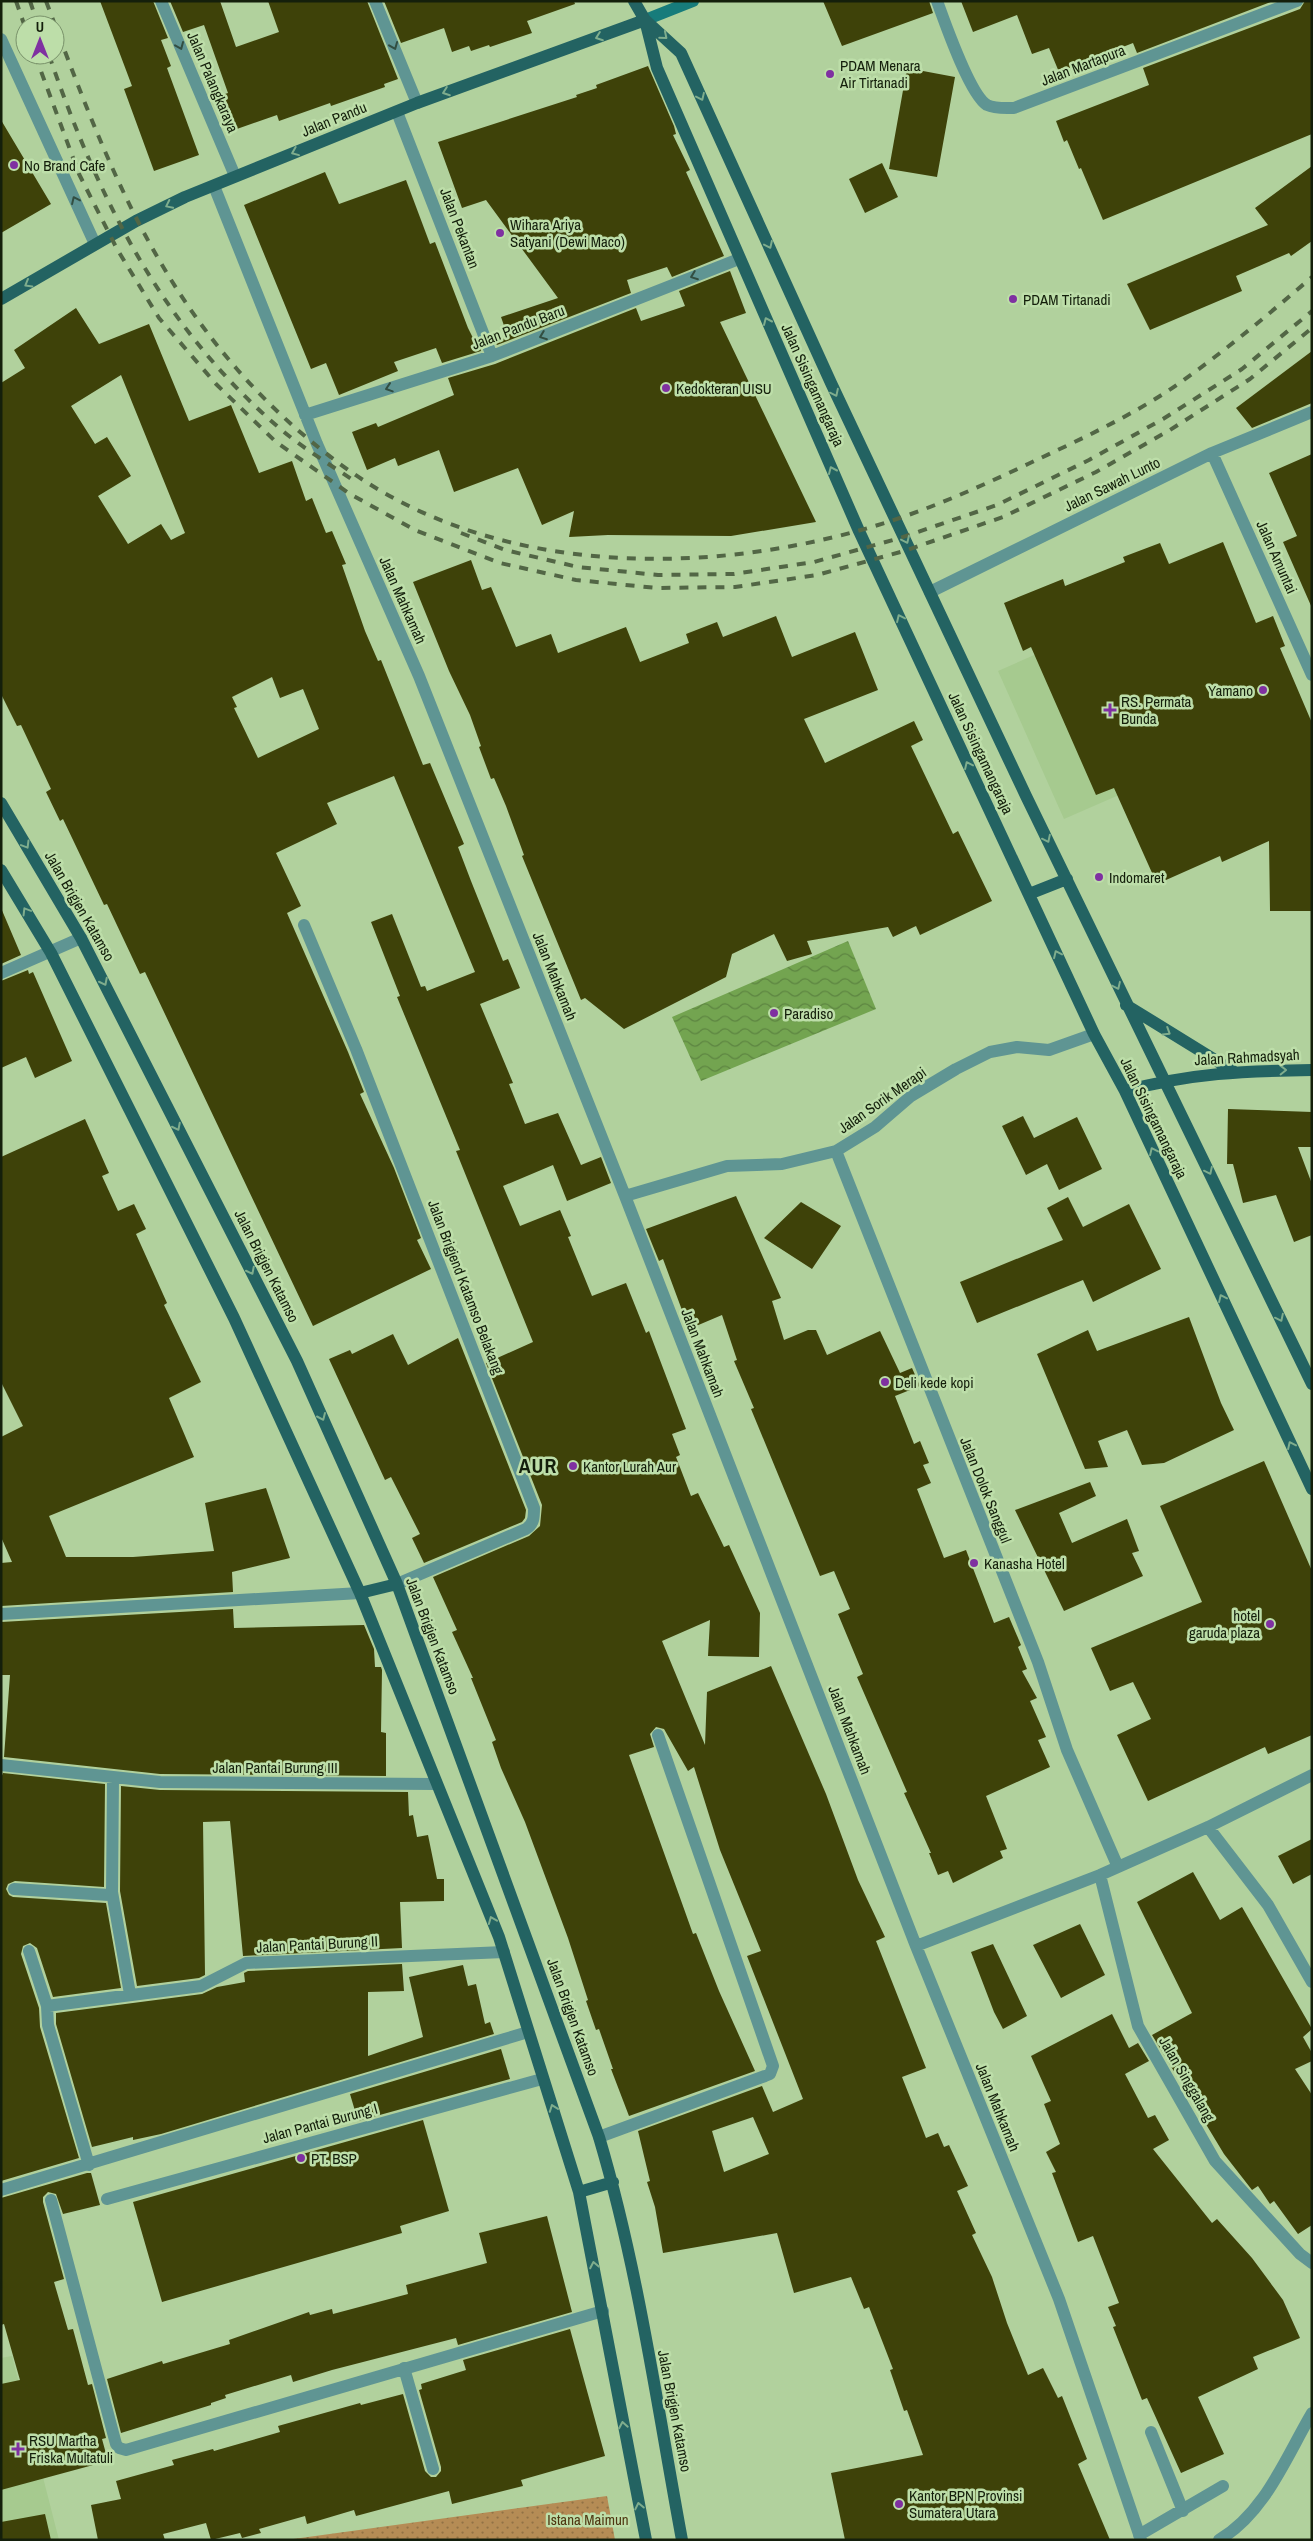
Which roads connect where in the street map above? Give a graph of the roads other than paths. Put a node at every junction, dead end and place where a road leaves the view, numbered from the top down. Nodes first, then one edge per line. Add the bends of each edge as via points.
1 (161, 1) edge
2 (375, 1) edge
3 (634, 1) edge
4 (693, 1) edge
5 (937, 1) edge
6 (1297, 1) edge
7 (645, 20) junction
8 (1, 38) edge
9 (4, 56) edge
10 (417, 103) junction
11 (397, 112) junction
12 (235, 176) junction
13 (214, 186) junction
14 (95, 244) junction
15 (740, 259) junction
16 (1, 299) edge
17 (492, 356) junction
18 (1312, 412) edge
19 (305, 415) junction
20 (1212, 453) junction
21 (930, 592) junction
22 (1312, 674) edge
23 (1, 803) edge
24 (1, 870) edge
25 (1067, 879) junction
26 (1030, 894) junction
27 (304, 925) dead end
28 (81, 938) junction
29 (51, 953) junction
30 (1, 973) edge
31 (1126, 1006) junction
32 (1094, 1034) junction
33 (1312, 1070) edge
34 (1233, 1071) junction
35 (1165, 1080) junction
36 (1125, 1092) junction
37 (836, 1152) junction
38 (625, 1196) junction
39 (1312, 1384) edge
40 (1312, 1489) edge
41 (397, 1584) junction
42 (360, 1593) junction
43 (1, 1614) edge
44 (658, 1735) dead end
45 (1, 1765) edge
46 (1312, 1775) edge
47 (114, 1779) junction
48 (436, 1784) junction
49 (1208, 1827) junction
50 (1118, 1867) junction
51 (1100, 1875) junction
52 (14, 1889) dead end
53 (112, 1892) junction
54 (916, 1946) junction
55 (29, 1951) dead end
56 (504, 1952) junction
57 (1312, 1982) edge
58 (130, 1994) junction
59 (47, 2006) junction
60 (528, 2032) junction
61 (542, 2079) junction
62 (599, 2136) junction
63 (89, 2165) junction
64 (613, 2182) junction
65 (1, 2190) edge
66 (579, 2192) junction
67 (107, 2199) dead end
68 (51, 2200) dead end
69 (1312, 2263) edge
70 (603, 2311) junction
71 (404, 2368) junction
72 (1312, 2413) edge
73 (1151, 2432) dead end
74 (433, 2469) dead end
75 (1223, 2486) dead end
76 (1183, 2511) junction
77 (1140, 2537) edge
78 (646, 2540) edge
79 (682, 2540) edge
80 (1219, 2540) edge

1 -> 12 street, Jalan Palangkaraya
2 -> 10 street
3 - 7 main road
4 - 7 main road, Jalan Pandu
5 - 6 street, Jalan Martapura via 974,90 987,105 1000,108 1014,108
7 -> 10 main road, Jalan Pandu
7 - 15 main road, Jalan Sisingamangaraja via 653,58
7 -> 21 main road, Jalan Sisingamangaraja via 681,53 830,383
8 - 9 street
14 -> 9 street
10 - 11 main road, Jalan Pandu
11 -> 12 main road, Jalan Pandu
11 - 17 street, Jalan Pekantan
12 - 13 main road, Jalan Pandu
13 -> 14 main road, Jalan Pandu via 144,217
13 - 19 street, Jalan Mahkamah
14 -> 16 main road, Jalan Pandu
15 -> 17 street, Jalan Pandu Baru
26 -> 15 main road, Jalan Sisingamangaraja via 859,530
17 -> 19 street, Jalan Pandu Baru
18 - 20 street, Jalan Sawah Lunto
19 - 38 street, Jalan Mahkamah via 419,676
20 - 21 street, Jalan Sawah Lunto
20 - 22 street, Jalan Amuntai
21 -> 25 main road, Jalan Sisingamangaraja
23 -> 28 main road, Jalan Brigjen Katamso
29 -> 24 main road
25 - 26 main road
25 -> 31 main road, Jalan Sisingamangaraja
32 -> 26 main road, Jalan Sisingamangaraja
27 - 41 street, Jalan Brigjend Katamso Belakang via 356,1049 534,1508 533,1520 526,1530
28 - 29 street
28 -> 41 main road, Jalan Brigjen Katamso via 297,1361
29 - 30 street
29 - 42 main road via 234,1318
31 -> 34 main road
31 - 35 main road, Jalan Sisingamangaraja
32 - 36 main road, Jalan Sisingamangaraja
32 - 37 street, Jalan Sorik Merapi via 1049,1050 1017,1047 990,1052 912,1096 875,1127
34 -> 33 main road, Jalan Rahmadsyah
34 - 35 main road, Jalan Rahmadsyah
35 - 36 main road, Jalan Rahmadsyah
35 -> 39 main road, Jalan Sisingamangaraja
40 -> 36 main road, Jalan Sisingamangaraja
37 - 38 street, Jalan Sorik Merapi via 782,1164 727,1166
37 - 50 street, Jalan Dolok Sanggul via 1038,1662 1067,1750
38 - 54 street, Jalan Mahkamah
41 - 42 main road
41 - 62 main road, Jalan Brigjen Katamso
42 - 43 street
42 - 48 main road
44 - 62 street via 773,2066 770,2074
45 - 47 street, Jalan Pantai Burung III
46 - 49 street
47 - 48 street, Jalan Pantai Burung III
47 - 53 street
56 -> 48 main road
49 - 50 street
49 - 57 street via 1268,1904
50 - 51 street
51 - 54 street
51 - 69 street, Jalan Singgalang via 1138,2026 1215,2161
52 - 53 street via 109,1895
53 - 58 street
54 - 77 street, Jalan Mahkamah via 1059,2298
55 - 59 street
56 - 58 street, Jalan Pantai Burung II via 246,1963 201,1986
56 - 60 main road
58 - 59 street, Jalan Pantai Burung II
59 - 63 street via 48,2025
60 - 61 main road
60 - 63 street
66 -> 61 main road
61 - 67 street, Jalan Pantai Burung I
62 - 64 main road, Jalan Brigjen Katamso
63 - 65 street
64 - 66 main road
64 - 79 main road, Jalan Brigjen Katamso
70 -> 66 main road
68 - 71 street via 119,2448 126,2450
70 - 71 street
78 -> 70 main road
71 - 74 street
72 - 80 street via 1267,2492 1248,2517
73 - 76 street
75 - 76 street
76 - 77 street

